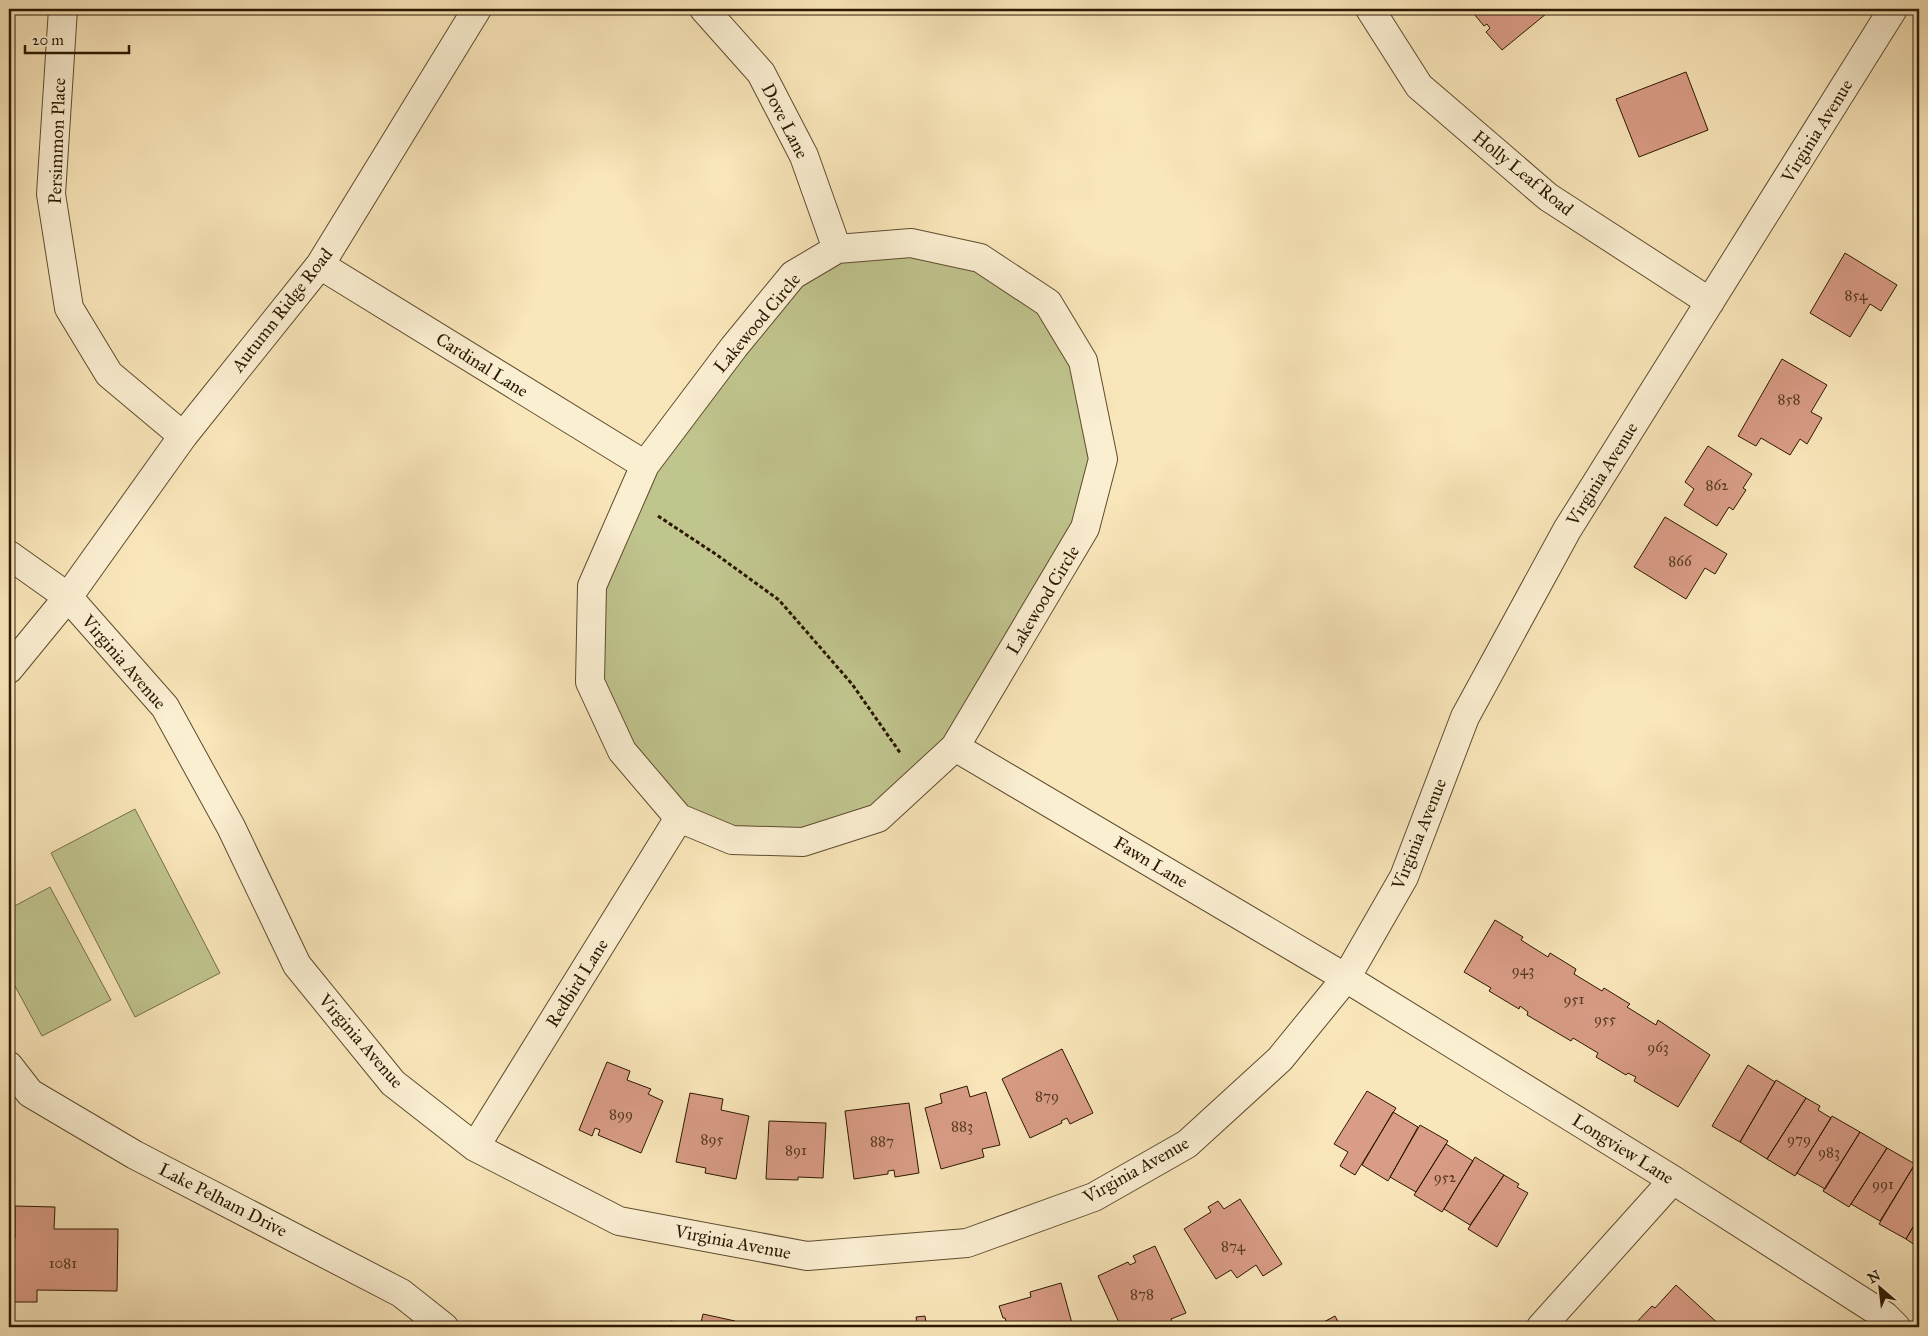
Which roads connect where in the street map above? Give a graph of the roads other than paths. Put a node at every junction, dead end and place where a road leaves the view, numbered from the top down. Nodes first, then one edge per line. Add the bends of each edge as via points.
1 (63, 9) edge
2 (477, 9) edge
3 (704, 9) edge
4 (1370, 9) edge
5 (1893, 9) edge
6 (837, 249) junction
7 (320, 265) junction
8 (1710, 302) junction
9 (183, 436) junction
10 (645, 465) junction
11 (9, 555) edge
12 (68, 598) junction
13 (9, 668) edge
14 (955, 747) junction
15 (679, 818) junction
16 (1346, 978) junction
17 (9, 1066) edge
18 (476, 1147) junction
19 (1673, 1180) junction
20 (444, 1327) edge
21 (1540, 1327) edge
22 (1896, 1327) edge

1 - 9 street, Persimmon Place via 51,194 69,308 109,374
2 - 7 street, Autumn Ridge Road
3 - 6 street, Dove Lane via 761,73 804,156
4 - 8 street, Holly Leaf Road via 1426,93 1548,197
5 - 8 street, Virginia Avenue
6 - 10 street, Lakewood Circle via 793,275
6 - 14 street, Lakewood Circle via 911,243 980,258 1048,303 1083,361 1103,459 1085,528
7 - 9 street, Autumn Ridge Road
7 - 10 street, Cardinal Lane
8 - 16 street, Virginia Avenue via 1567,530 1465,717 1404,877
9 - 12 street, Autumn Ridge Road
10 - 15 street, Lakewood Circle via 592,586 590,682 622,752
11 - 12 street, Virginia Avenue
12 - 13 street
12 - 18 street, Virginia Avenue via 165,707 231,827 297,965 394,1083
14 - 15 street, Lakewood Circle via 878,818 803,842 732,840
14 - 16 street, Fawn Lane
15 - 18 street, Redbird Lane
16 - 18 street, Virginia Avenue via 1280,1059 1187,1144 1094,1197 967,1243 807,1256 619,1221
16 - 19 street, Longview Lane
17 - 20 street, Lake Pelham Drive via 30,1094 134,1154 401,1293
19 - 21 street
19 - 22 street, Longview Lane via 1885,1316

